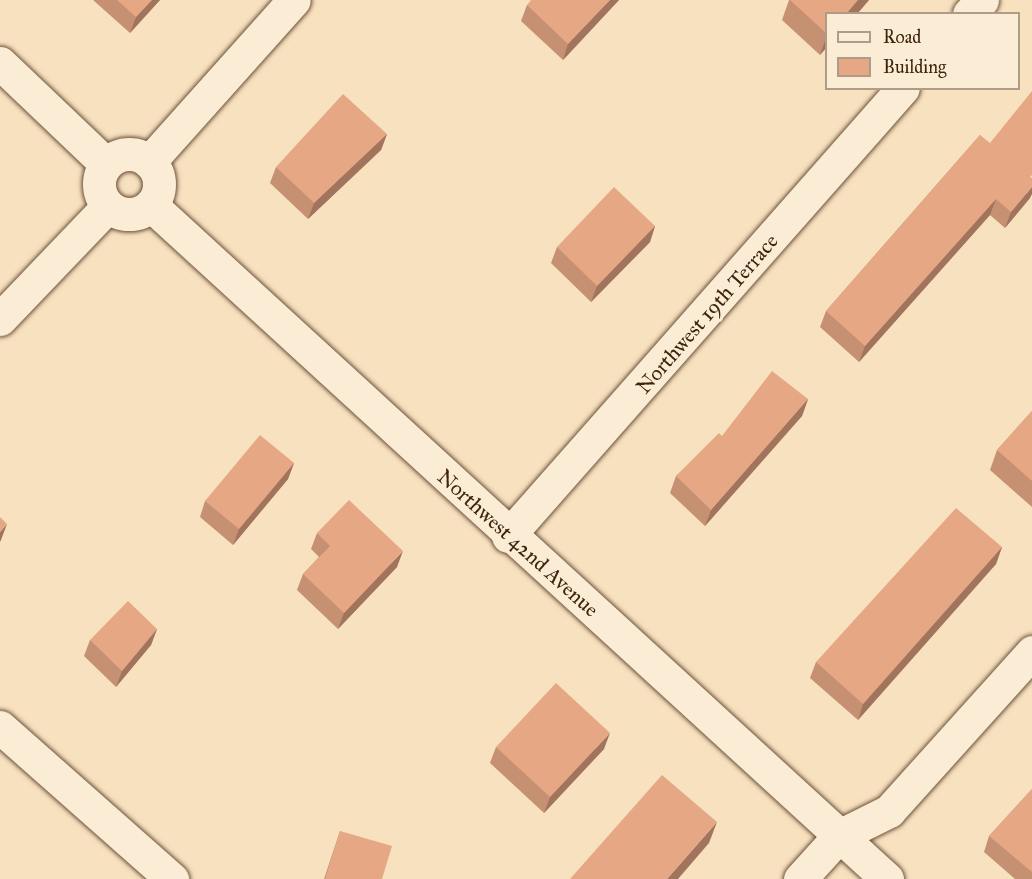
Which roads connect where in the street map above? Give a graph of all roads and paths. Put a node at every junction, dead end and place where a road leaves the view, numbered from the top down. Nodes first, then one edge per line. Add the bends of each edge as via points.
1 (294, 0) edge
2 (982, 0) edge
3 (971, 12) edge
4 (0, 63) edge
5 (901, 90) edge
6 (149, 162) junction
7 (106, 164) junction
8 (151, 205) junction
9 (108, 206) junction
10 (0, 319) edge
11 (508, 536) junction
12 (1032, 652) edge
13 (0, 727) edge
14 (839, 836) junction
15 (172, 879) edge
16 (800, 879) edge
17 (887, 879) edge

1 - 6 street
2 - 3 street
4 - 7 street
5 - 11 street, Northwest 19th Terrace
6 - 7 street via 128,154
6 - 8 street via 159,183
7 - 9 street via 99,186
8 - 9 street via 130,215
8 - 11 street, Northwest 42nd Avenue
9 - 10 street
11 - 14 street, Northwest 42nd Avenue
12 - 14 street via 889,811
13 - 15 street
14 - 16 street
14 - 17 street, Northwest 42nd Avenue

